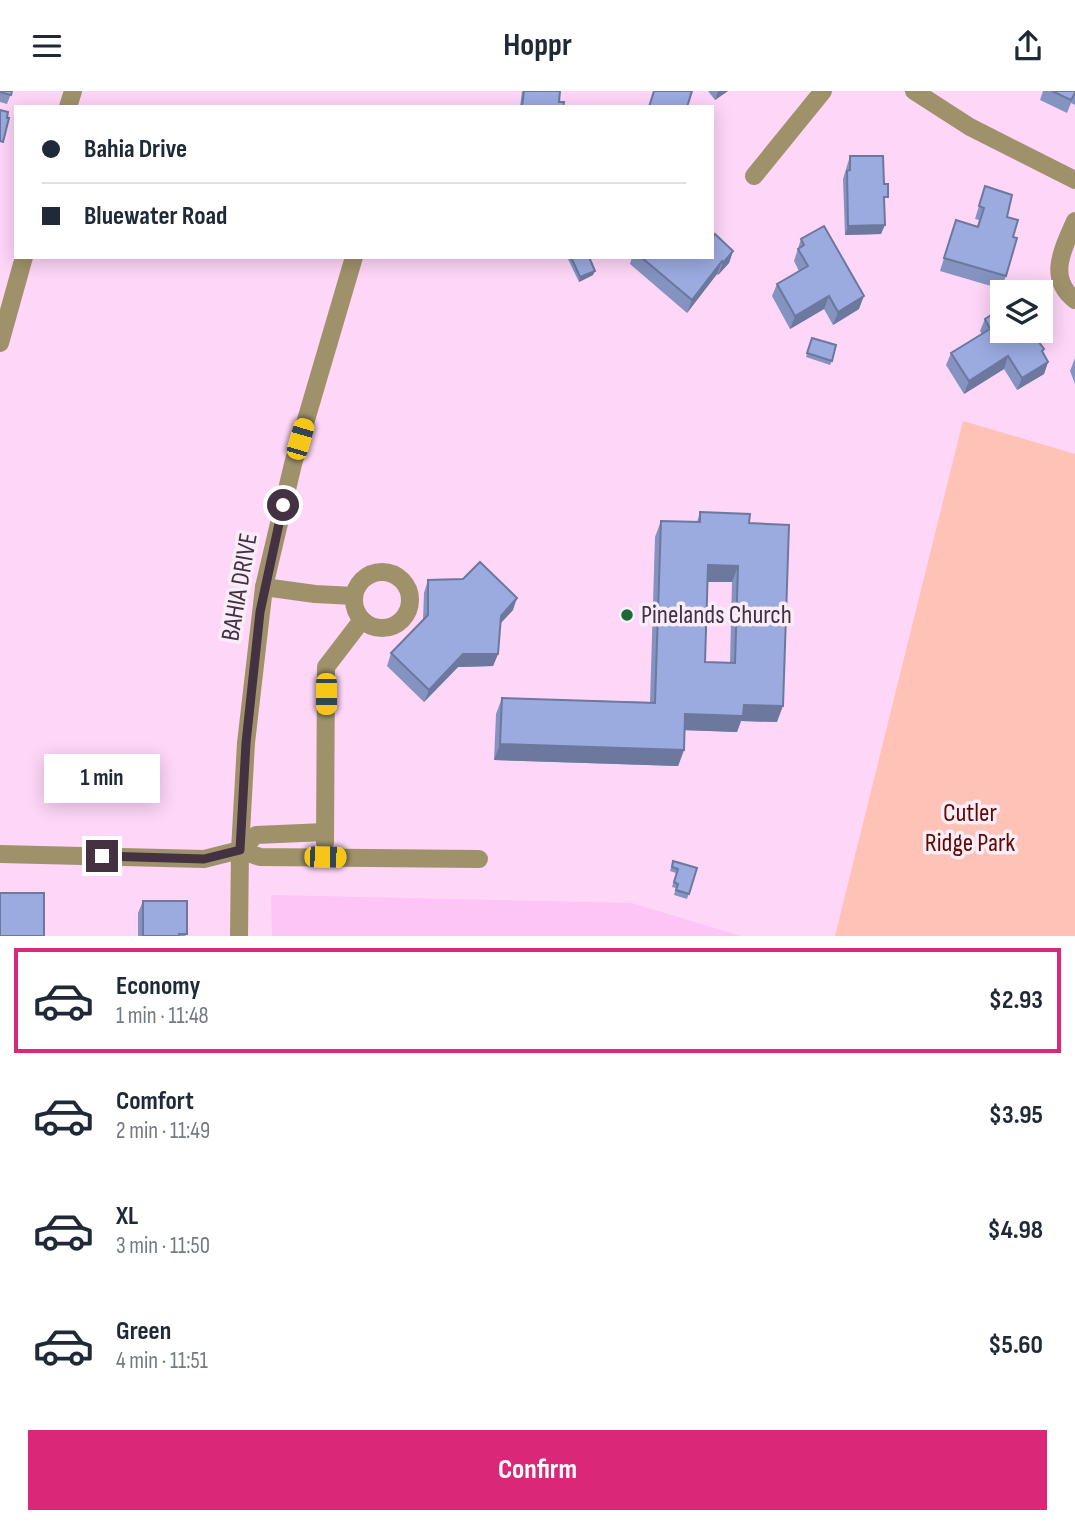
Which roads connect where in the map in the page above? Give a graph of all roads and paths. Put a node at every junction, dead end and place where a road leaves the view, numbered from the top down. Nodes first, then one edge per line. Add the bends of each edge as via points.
1 (823, 91) edge
2 (914, 91) edge
3 (754, 176) dead end
4 (1075, 180) edge
5 (1075, 221) edge
6 (23, 259) edge
7 (353, 259) edge
8 (1075, 300) edge
9 (0, 343) edge
10 (264, 587) junction
11 (354, 596) junction
12 (362, 620) junction
13 (325, 832) junction
14 (240, 850) junction
15 (0, 854) edge
16 (325, 857) junction
17 (480, 859) dead end
18 (239, 936) edge

1 - 3 street
2 - 4 street via 970,127
5 - 8 street via 1058,270
6 - 9 street
7 - 10 street, BAHIA DRIVE via 291,474
10 - 11 street
10 - 14 street, BAHIA DRIVE via 246,743
11 - 12 street
11 - 12 street via 362,579 379,572 397,577 408,591 408,610 396,624 378,628
12 - 13 street via 326,667
13 - 14 street via 256,835
13 - 16 street
14 - 15 street via 204,859
14 - 16 street via 260,857
14 - 18 street, BAHIA DRIVE
16 - 17 street

